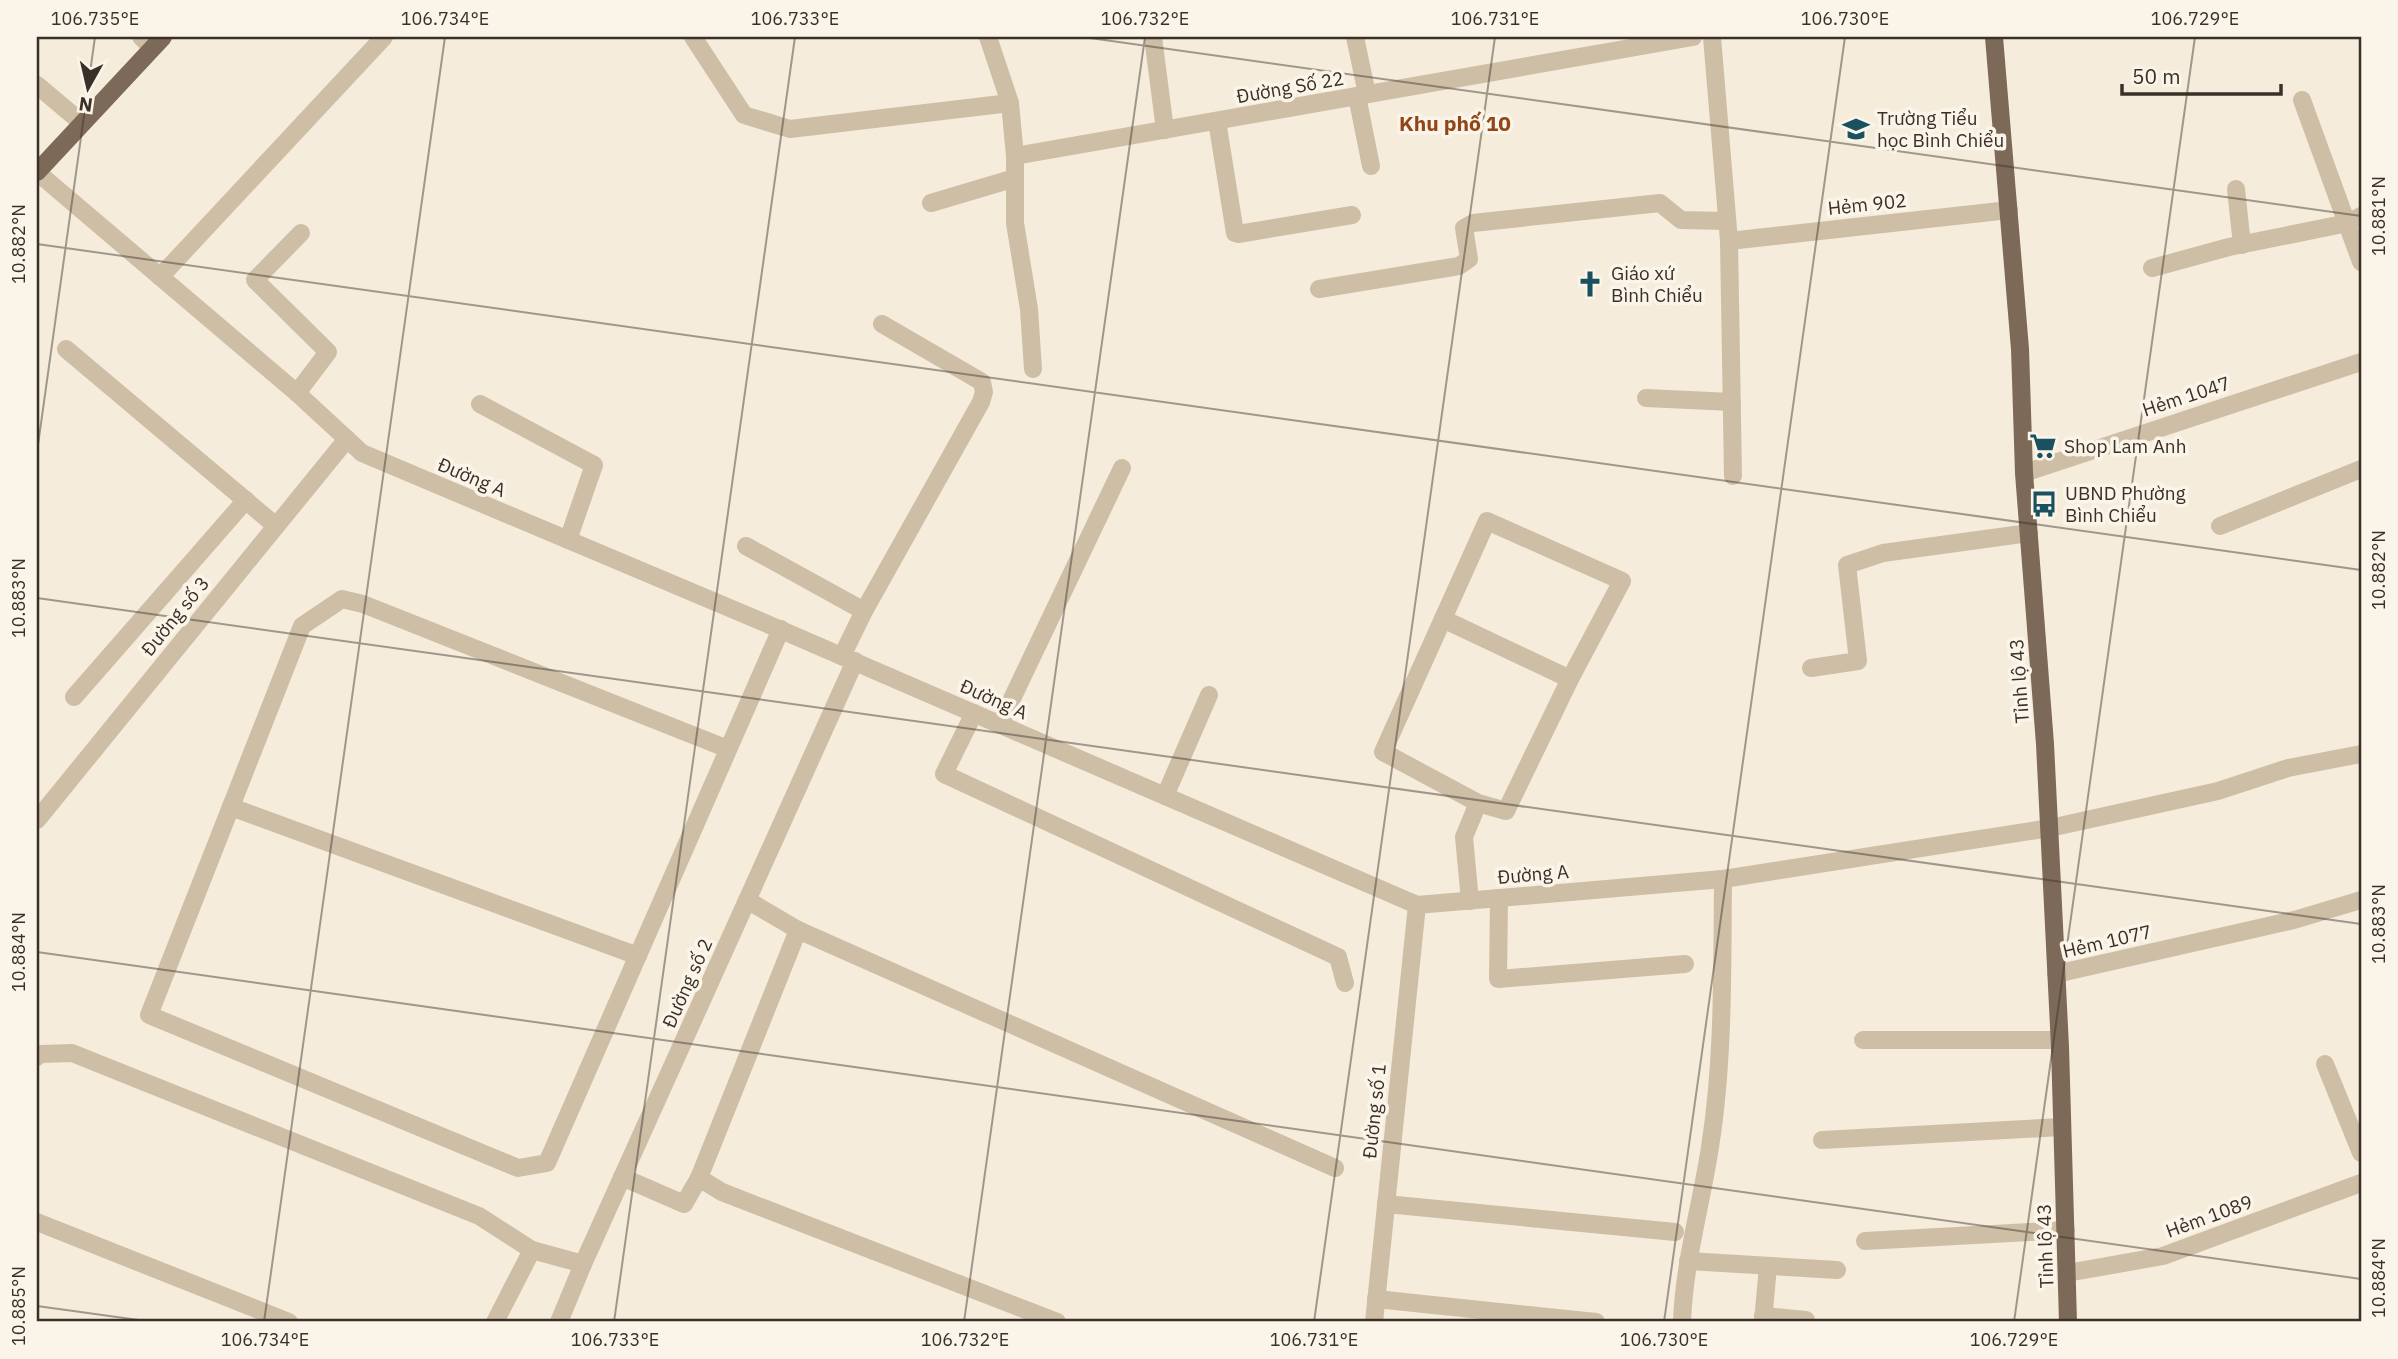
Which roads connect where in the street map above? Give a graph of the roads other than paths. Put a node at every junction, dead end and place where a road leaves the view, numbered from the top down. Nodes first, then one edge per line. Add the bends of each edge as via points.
1 (384, 37) edge
2 (693, 37) edge
3 (988, 37) edge
4 (1153, 37) edge
5 (1355, 37) edge
6 (1693, 37) edge
7 (1712, 37) edge
8 (1994, 37) edge
9 (152, 40) edge
10 (37, 85) edge
11 (1362, 95) junction
12 (2302, 100) dead end
13 (1010, 103) junction
14 (1217, 121) junction
15 (82, 122) junction
16 (1165, 130) junction
17 (1015, 156) junction
18 (1371, 166) dead end
19 (37, 172) edge
20 (1015, 178) junction
21 (2236, 189) dead end
22 (931, 203) dead end
23 (2009, 210) junction
24 (1352, 215) dead end
25 (2355, 220) edge
26 (1727, 221) junction
27 (300, 233) dead end
28 (1729, 241) junction
29 (2242, 245) junction
30 (2361, 262) edge
31 (2152, 268) dead end
32 (160, 277) junction
33 (1319, 289) dead end
34 (882, 324) dead end
35 (65, 349) dead end
36 (2361, 362) edge
37 (1033, 369) dead end
38 (297, 393) junction
39 (1646, 398) dead end
40 (1732, 402) junction
41 (480, 404) dead end
42 (347, 439) junction
43 (1122, 468) dead end
44 (2361, 469) edge
45 (2024, 473) junction
46 (1733, 476) dead end
47 (246, 500) junction
48 (276, 526) junction
49 (2220, 526) dead end
50 (2029, 533) junction
51 (568, 540) junction
52 (746, 546) dead end
53 (864, 611) junction
54 (1443, 619) junction
55 (781, 629) junction
56 (848, 659) junction
57 (1811, 668) dead end
58 (1570, 679) junction
59 (1209, 695) dead end
60 (74, 697) dead end
61 (974, 713) junction
62 (1000, 724) junction
63 (728, 750) junction
64 (2361, 754) edge
65 (1165, 796) junction
66 (1478, 803) junction
67 (232, 807) junction
68 (37, 820) edge
69 (2050, 828) junction
70 (1723, 879) junction
71 (1499, 898) junction
72 (747, 900) junction
73 (2361, 900) edge
74 (1470, 901) junction
75 (1417, 905) junction
76 (798, 930) junction
77 (638, 956) junction
78 (1685, 964) dead end
79 (2056, 974) junction
80 (1345, 983) dead end
81 (1863, 1040) dead end
82 (2059, 1040) junction
83 (37, 1057) edge
84 (2325, 1064) dead end
85 (2062, 1127) junction
86 (1822, 1140) dead end
87 (2361, 1153) edge
88 (1335, 1168) dead end
89 (622, 1177) junction
90 (699, 1178) junction
91 (2361, 1183) edge
92 (1386, 1204) junction
93 (37, 1222) edge
94 (2066, 1230) junction
95 (1675, 1232) dead end
96 (1865, 1241) dead end
97 (532, 1250) junction
98 (1688, 1261) junction
99 (583, 1264) junction
100 (1768, 1266) junction
101 (1837, 1270) dead end
102 (2067, 1273) junction
103 (1376, 1299) junction
104 (1763, 1319) edge
105 (1806, 1320) dead end
106 (289, 1322) edge
107 (495, 1322) edge
108 (559, 1322) edge
109 (1057, 1322) edge
110 (1374, 1322) edge
111 (1596, 1322) edge
112 (1682, 1322) edge
113 (2068, 1322) edge

1 - 32 street
2 - 13 street via 744,115 790,129
3 - 13 street
4 - 16 street
5 - 11 street
6 - 11 street, Đường Số 22
7 - 26 street
8 - 23 main road, Tỉnh lộ 43
9 - 15 main road
10 - 15 street
11 - 14 street, Đường Số 22
11 - 18 street
12 - 25 street
13 - 17 street
14 - 16 street, Đường Số 22
14 - 24 street via 1236,234
15 - 19 main road
16 - 17 street, Đường Số 22
17 - 20 street
19 - 32 street, Đường A
20 - 22 street
20 - 37 street via 1015,223
21 - 29 street
23 - 28 street, Hẻm 902
23 - 45 main road, Tỉnh lộ 43
25 - 29 street
25 - 30 street
26 - 28 street
26 - 33 street via 1681,220 1660,203 1473,223 1464,228 1468,259 1459,265
27 - 38 street via 256,280 328,352
28 - 40 street
29 - 31 street
32 - 38 street, Đường A
34 - 53 street, Đường số 2 via 982,382 984,392
35 - 47 street
36 - 45 street, Hẻm 1047
38 - 42 street, Đường A
39 - 40 street
40 - 46 street
41 - 51 street via 594,466
42 - 48 street, Đường số 3
42 - 51 street, Đường A via 362,453
43 - 62 street
44 - 49 street
45 - 50 main road, Tỉnh lộ 43
47 - 48 street
47 - 60 street
48 - 68 street, Đường số 3
50 - 57 street via 1883,553 1847,565 1858,661
50 - 69 main road, Tỉnh lộ 43
51 - 55 street, Đường A
52 - 53 street
53 - 56 street, Đường số 2
54 - 58 street
54 - 58 street via 1487,521 1622,581
54 - 66 street via 1383,752
55 - 56 street, Đường A
55 - 63 street
56 - 61 street, Đường A
56 - 72 street, Đường số 2
58 - 66 street via 1506,811
59 - 65 street
61 - 62 street, Đường A
61 - 80 street via 944,774 1338,957
62 - 65 street, Đường A
63 - 67 street via 342,598 302,626
63 - 77 street
64 - 69 street, Đường A
65 - 75 street, Đường A
66 - 74 street via 1464,837
67 - 77 street
67 - 77 street via 149,1016 518,1168 547,1163
69 - 70 street, Đường A
69 - 79 main road, Tỉnh lộ 43
70 - 71 street, Đường A
70 - 98 street via 1720,1049 1710,1146
71 - 74 street, Đường A
71 - 78 street via 1497,979
72 - 76 street
72 - 89 street, Đường số 2
73 - 79 street, Hẻm 1077 via 2294,920
74 - 75 street, Đường A
75 - 92 street, Đường số 1
76 - 88 street
76 - 90 street
79 - 82 main road, Tỉnh lộ 43
81 - 82 street
82 - 85 main road, Tỉnh lộ 43
83 - 97 street via 72,1053 479,1216
84 - 87 street
85 - 86 street
85 - 94 main road, Tỉnh lộ 43
89 - 90 street via 684,1204
89 - 99 street, Đường số 2
90 - 109 street via 722,1192
91 - 102 street, Hẻm 1089 via 2163,1256
92 - 95 street
92 - 103 street, Đường số 1
93 - 106 street
94 - 96 street
94 - 102 main road, Tỉnh lộ 43
97 - 99 street
97 - 107 street
98 - 100 street
98 - 112 street
99 - 108 street, Đường số 2
100 - 101 street
100 - 104 street
102 - 113 main road, Tỉnh lộ 43
103 - 110 street, Đường số 1
103 - 111 street
104 - 105 street

